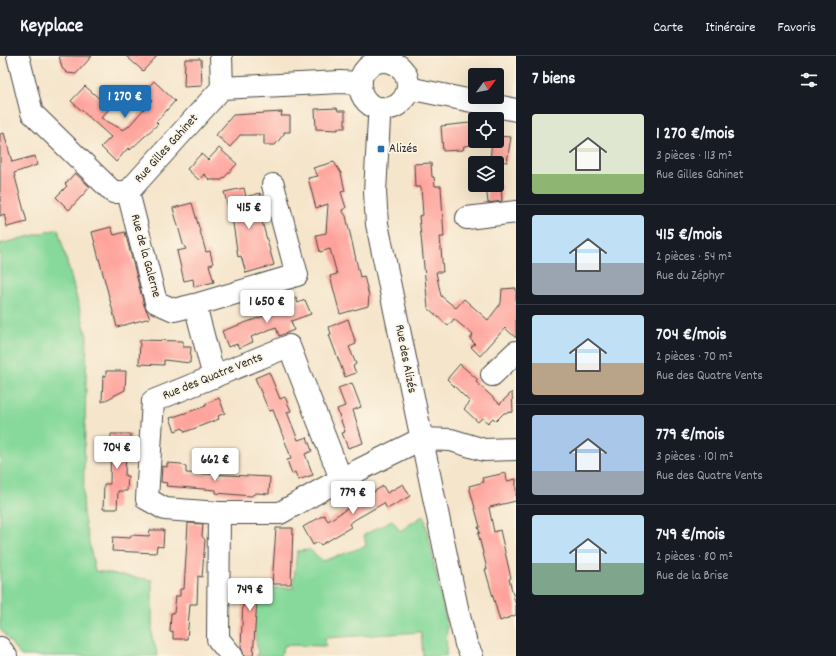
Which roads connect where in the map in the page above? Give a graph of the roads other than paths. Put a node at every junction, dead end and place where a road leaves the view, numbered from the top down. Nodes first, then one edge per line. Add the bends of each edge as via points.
1 (18, 56) edge
2 (221, 56) edge
3 (376, 59) edge
4 (398, 61) edge
5 (361, 83) junction
6 (222, 88) junction
7 (408, 88) junction
8 (381, 108) junction
9 (516, 110) edge
10 (273, 186) dead end
11 (128, 192) junction
12 (516, 212) edge
13 (467, 218) dead end
14 (195, 305) junction
15 (516, 352) edge
16 (492, 375) dead end
17 (214, 377) junction
18 (420, 439) junction
19 (516, 450) edge
20 (341, 479) junction
21 (219, 513) junction
22 (457, 608) junction
23 (0, 648) edge
24 (6, 656) edge
25 (232, 656) edge
26 (457, 656) edge
27 (472, 656) edge

1 - 11 street, Rue Gilles Gahinet via 32,113 114,192
2 - 6 street
3 - 4 street
3 - 5 street via 365,71
4 - 7 street via 406,76
5 - 6 street
5 - 8 street via 364,97 374,106
6 - 11 street, Rue Gilles Gahinet
7 - 8 street via 396,106
7 - 9 street
8 - 18 street, Rue des Alizés via 375,192 377,224
10 - 14 street via 297,275
11 - 14 street, Rue de la Galerne via 156,302 174,310
12 - 13 street
14 - 17 street
15 - 16 street
17 - 20 street, Rue des Quatre Vents via 289,346
17 - 21 street, Rue des Quatre Vents via 153,401 147,499 165,509
18 - 19 street via 451,440 484,450
18 - 20 street, Rue des Quatre Vents
18 - 22 street, Rue des Alizés
20 - 21 street, Rue des Quatre Vents via 280,513
21 - 25 street via 218,639
22 - 26 street, Rue des Alizés
22 - 27 street, Rue des Alizés via 466,644
23 - 24 street

